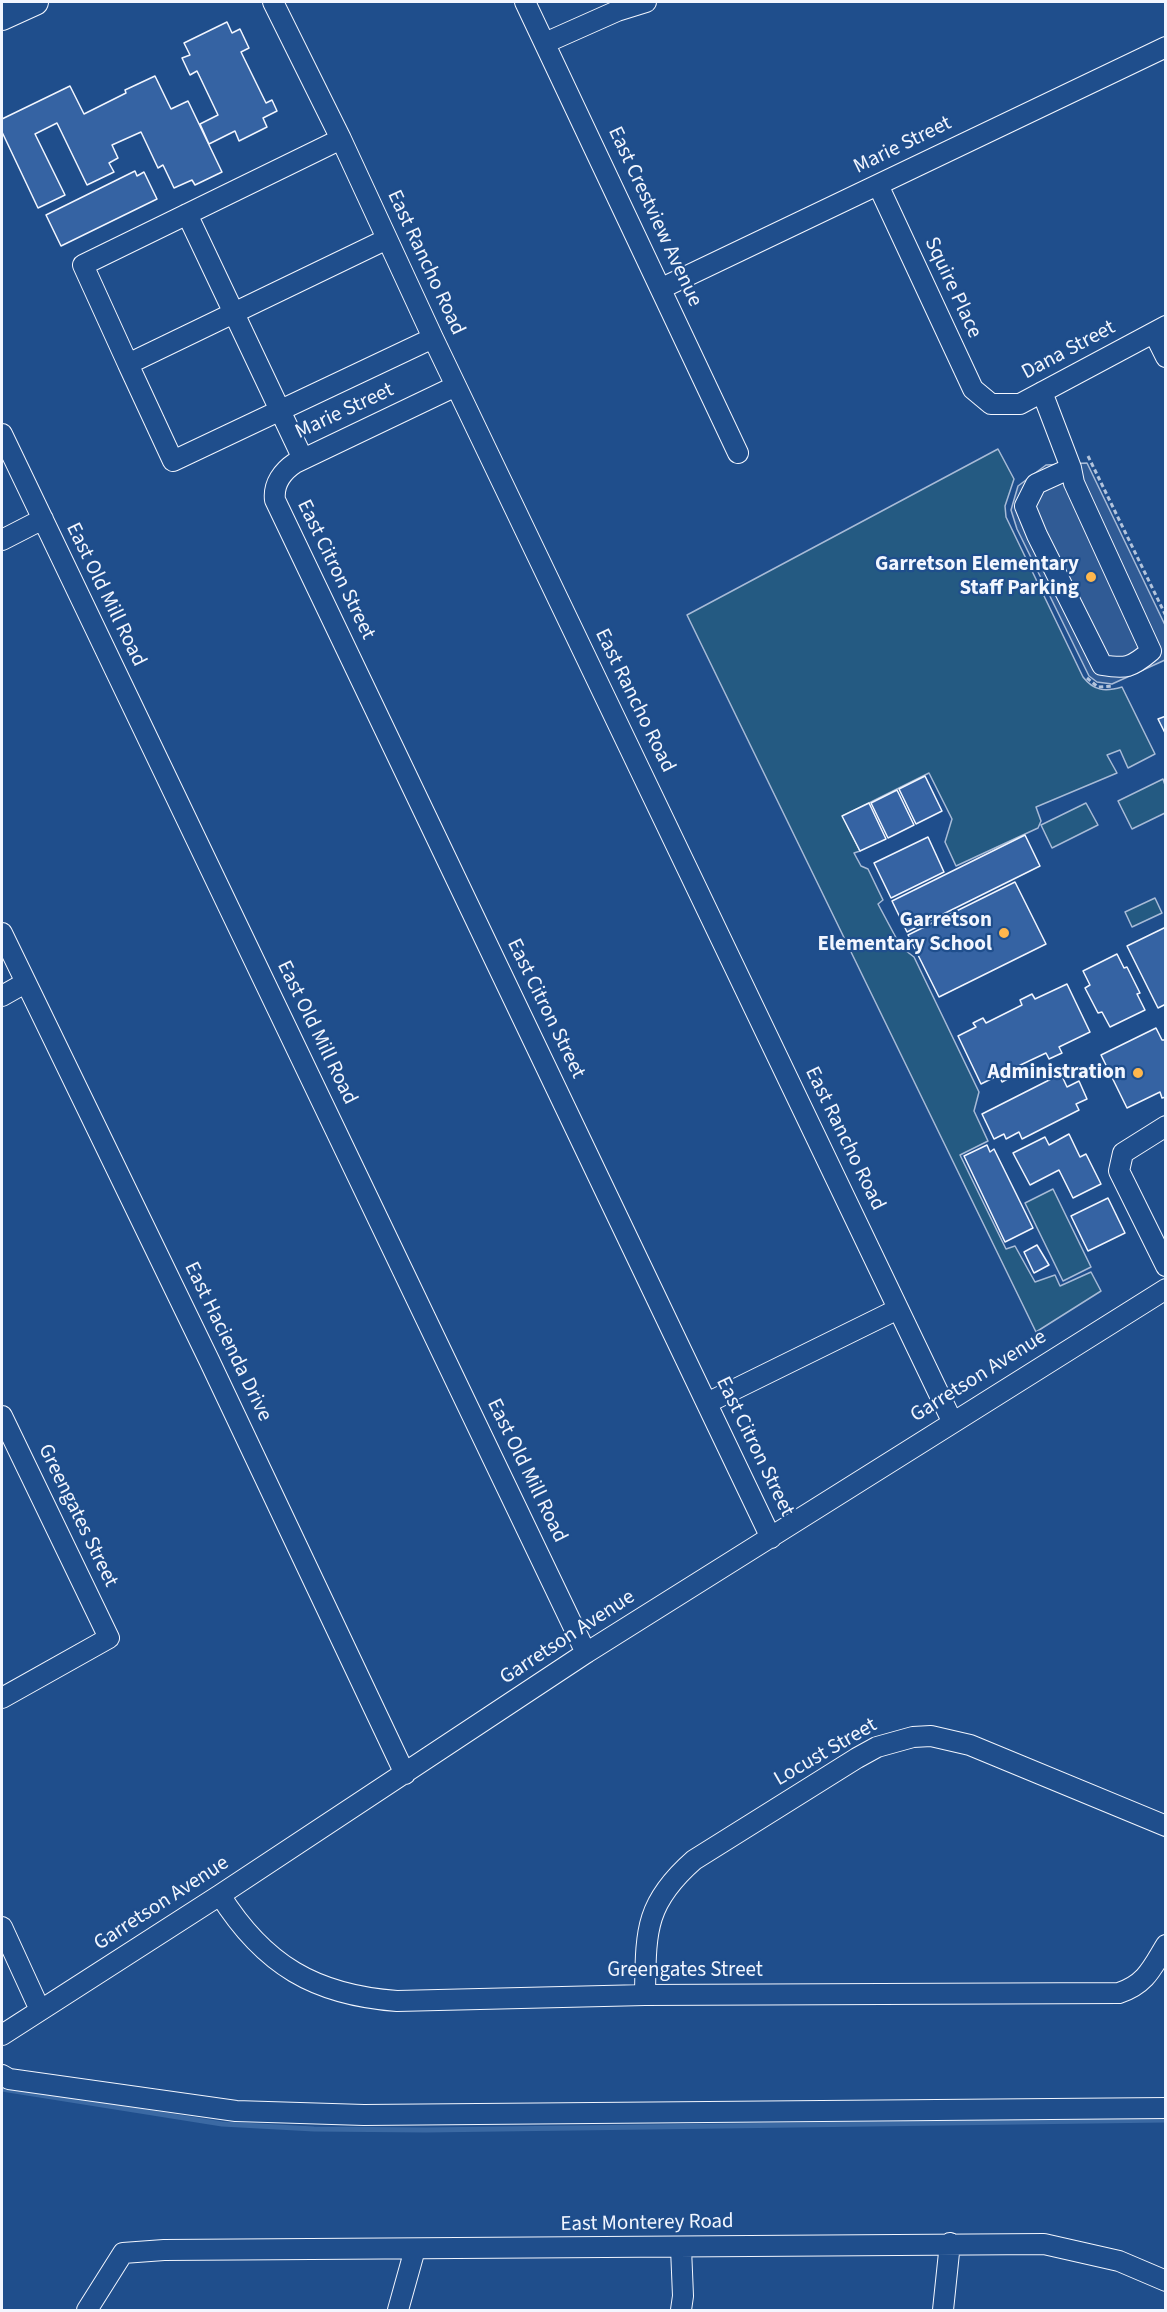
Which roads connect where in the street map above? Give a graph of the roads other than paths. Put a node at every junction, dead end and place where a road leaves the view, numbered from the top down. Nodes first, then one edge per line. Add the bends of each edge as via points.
1 (35, 2) edge
2 (273, 2) edge
3 (525, 2) edge
4 (646, 2) edge
5 (2, 17) edge
6 (545, 43) junction
7 (1166, 47) edge
8 (341, 139) junction
9 (878, 185) junction
10 (187, 214) junction
11 (387, 239) junction
12 (662, 288) junction
13 (234, 312) junction
14 (1160, 329) edge
15 (433, 338) junction
16 (1166, 357) edge
17 (128, 364) junction
18 (456, 386) junction
19 (1042, 392) junction
20 (991, 404) joint
21 (280, 410) junction
22 (2, 434) edge
23 (738, 453) dead end
24 (303, 459) junction
25 (1071, 468) junction
26 (274, 500) joint
27 (43, 519) junction
28 (2, 540) edge
29 (2, 933) edge
30 (25, 983) junction
31 (2, 996) edge
32 (1166, 1125) edge
33 (1166, 1266) edge
34 (1166, 1288) edge
35 (898, 1309) junction
36 (706, 1403) junction
37 (2, 1416) edge
38 (952, 1421) junction
39 (771, 1538) junction
40 (586, 1653) junction
41 (2, 1698) edge
42 (405, 1774) junction
43 (1166, 1826) edge
44 (220, 1895) junction
45 (2, 1927) edge
46 (1166, 1945) edge
47 (645, 1995) junction
48 (39, 2010) junction
49 (2, 2035) edge
50 (2, 2075) edge
51 (1166, 2108) edge
52 (950, 2243) junction
53 (681, 2248) junction
54 (415, 2249) junction
55 (1166, 2281) edge
56 (87, 2310) edge
57 (398, 2310) edge
58 (681, 2310) edge
59 (943, 2310) edge

1 - 5 main road
2 - 8 street, East Rancho Road
3 - 6 street, East Crestview Avenue
4 - 6 street
6 - 12 street, East Crestview Avenue
7 - 9 street, Marie Street
8 - 10 street
8 - 11 street, East Rancho Road
9 - 12 street, Marie Street
9 - 20 street, Squire Place via 973,389
10 - 13 street
10 - 17 street via 83,265
11 - 13 street
11 - 15 street, East Rancho Road
12 - 23 street, East Crestview Avenue
13 - 17 street
13 - 21 street
14 - 16 street
14 - 19 street, Dana Street
15 - 18 street, East Rancho Road
15 - 21 street
17 - 21 street via 173,461
18 - 24 street, Marie Street
18 - 35 street, East Rancho Road
19 - 20 street, Dana Street via 1020,404
19 - 25 street
21 - 24 street
22 - 27 street, East Old Mill Road
24 - 26 street, Marie Street via 287,469 278,481
25 - 25 street via 1036,484 1025,506 1102,665 1125,668 1150,651 1083,504
26 - 36 street, East Citron Street
27 - 28 street
27 - 40 street, East Old Mill Road
29 - 30 street, East Hacienda Drive
30 - 31 street
30 - 42 street, East Hacienda Drive
32 - 33 street via 1123,1153 1119,1171
34 - 38 street, Garretson Avenue
35 - 36 street
35 - 38 street, East Rancho Road
36 - 39 street, East Citron Street
37 - 41 street, Greengates Street via 109,1638
38 - 39 street, Garretson Avenue
39 - 40 street, Garretson Avenue
40 - 42 street, Garretson Avenue
42 - 44 street, Garretson Avenue
43 - 47 street, Locust Street via 970,1746 932,1736 895,1740 857,1758 694,1860 677,1876 653,1911 646,1935
44 - 47 street, Greengates Street via 268,1954 338,1993 397,2001
44 - 48 street, Garretson Avenue
45 - 48 street
46 - 47 street, Greengates Street via 1149,1974 1134,1988 1119,1993
48 - 49 street, Garretson Avenue
50 - 51 street via 124,2097 236,2111 353,2114
52 - 53 street, East Monterey Road
52 - 55 street, East Monterey Road via 1044,2244 1119,2261
52 - 59 street
53 - 54 street, East Monterey Road
53 - 58 street
54 - 56 street, East Monterey Road via 123,2253
54 - 57 street

